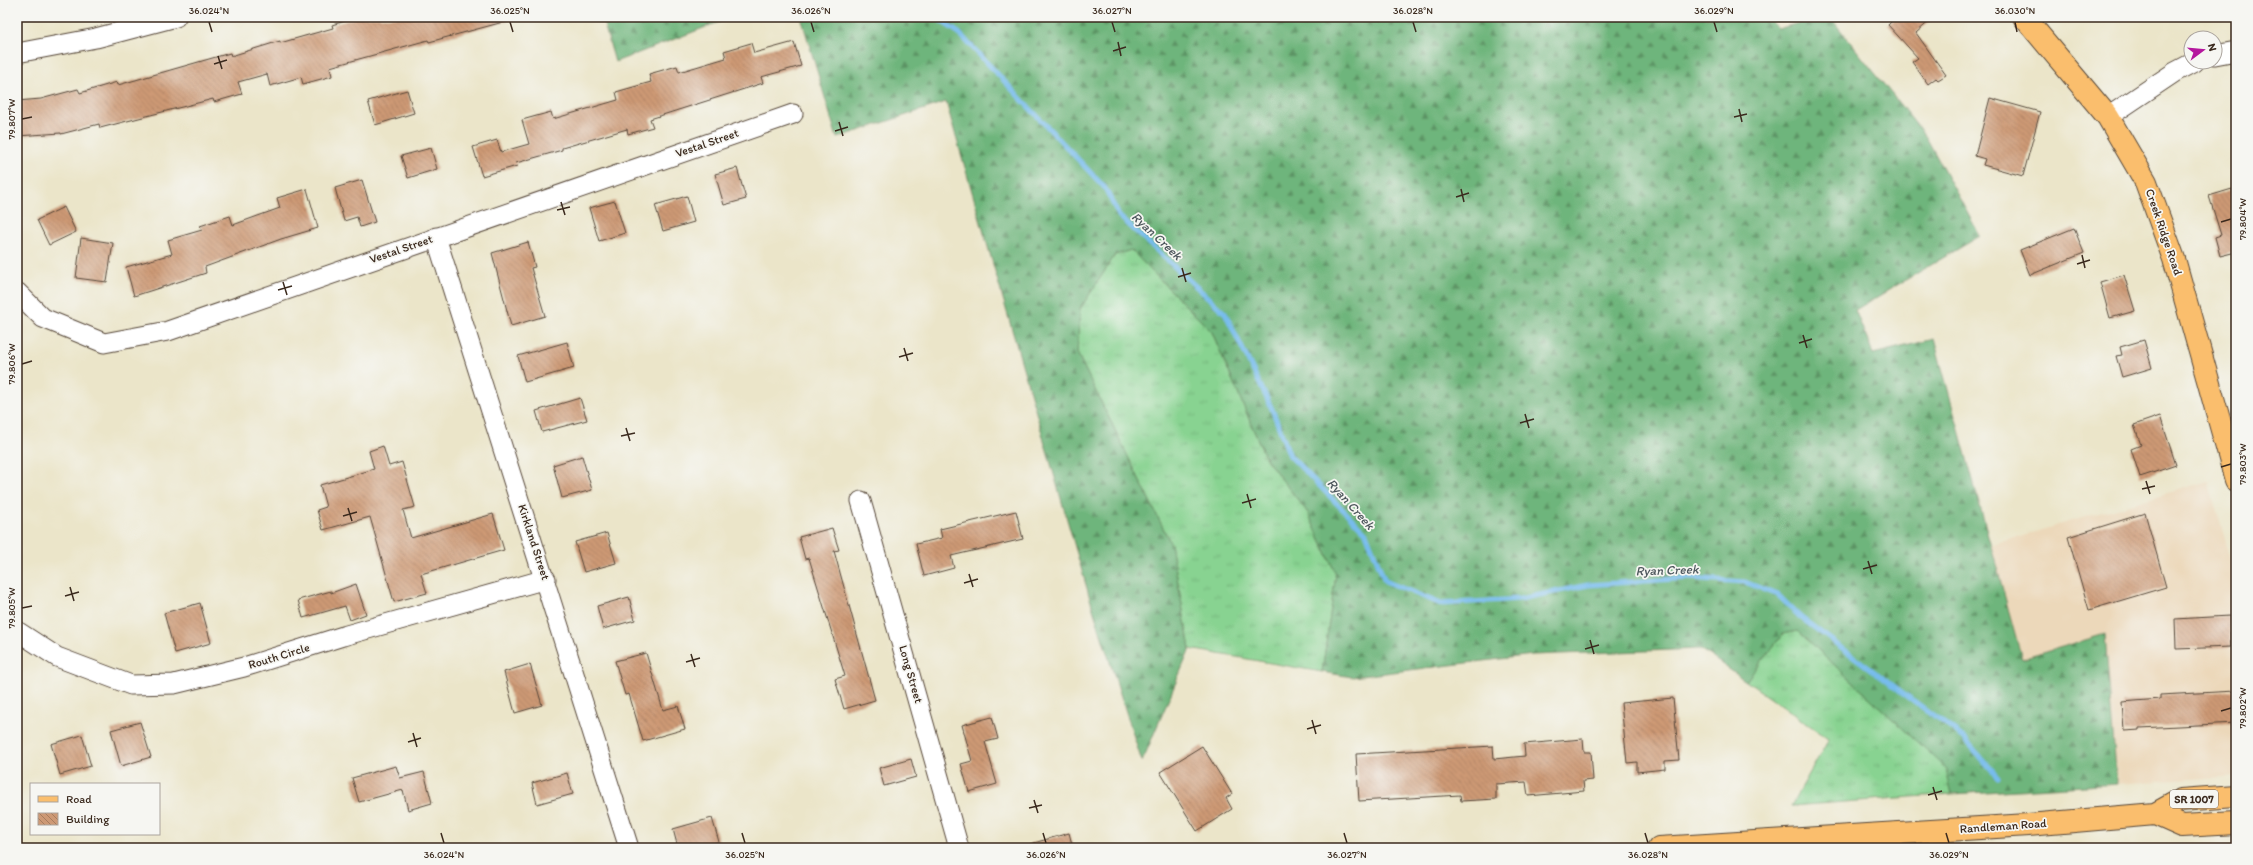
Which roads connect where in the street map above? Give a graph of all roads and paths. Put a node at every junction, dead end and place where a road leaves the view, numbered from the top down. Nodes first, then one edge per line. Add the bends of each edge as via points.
1 (176, 17) edge
2 (2024, 17) edge
3 (2236, 51) edge
4 (17, 53) edge
5 (2223, 53) edge
6 (2183, 68) edge
7 (793, 114) dead end
8 (2108, 117) junction
9 (436, 237) junction
10 (17, 292) edge
11 (2236, 480) edge
12 (861, 501) dead end
13 (546, 579) junction
14 (17, 631) edge
15 (2236, 796) edge
16 (2156, 814) junction
17 (2236, 823) edge
18 (629, 848) edge
19 (959, 848) edge
20 (1659, 848) edge

1 - 4 street via 96,38
2 - 8 main road, Creek Ridge Road
3 - 5 street
6 - 8 street
7 - 9 street, Vestal Street
8 - 11 main road, Creek Ridge Road via 2146,182 2172,252
9 - 10 street, Vestal Street via 168,331 104,343 43,318
9 - 13 street, Kirkland Street
12 - 19 street, Long Street
13 - 14 street, Routh Circle via 343,636 244,667 174,684 131,685 57,657
13 - 18 street, Kirkland Street
15 - 16 main road, Randleman Road / SR 1007 via 2180,800
16 - 17 main road, Randleman Road / SR 1007 via 2182,826
16 - 20 main road, Randleman Road / SR 1007 via 2028,825

